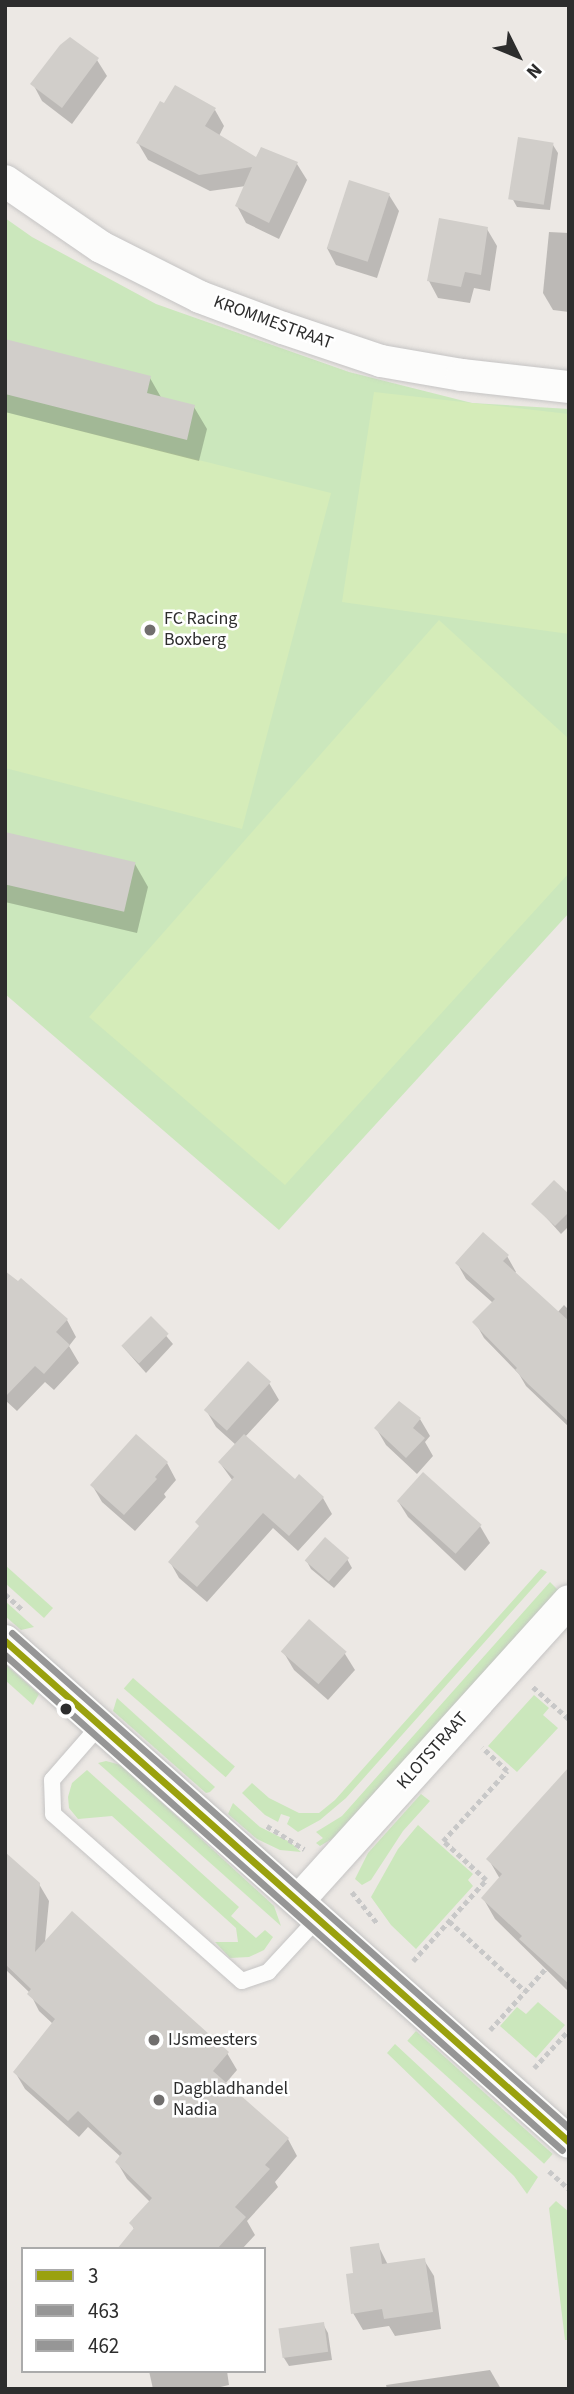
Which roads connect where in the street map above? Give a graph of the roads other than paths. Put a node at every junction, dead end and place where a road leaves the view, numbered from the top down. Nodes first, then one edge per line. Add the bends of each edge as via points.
1 (5, 181) edge
2 (569, 387) edge
3 (569, 1601) edge
4 (5, 1641) edge
5 (100, 1726) junction
6 (307, 1910) junction
7 (569, 2142) edge

1 - 2 street, KROMMESTRAAT via 101,247 200,297 283,328 381,360
3 - 6 street, KLOTSTRAAT
4 - 5 street
5 - 6 street
5 - 6 lane via 52,1780 53,1814 242,1981 268,1972
6 - 7 street

